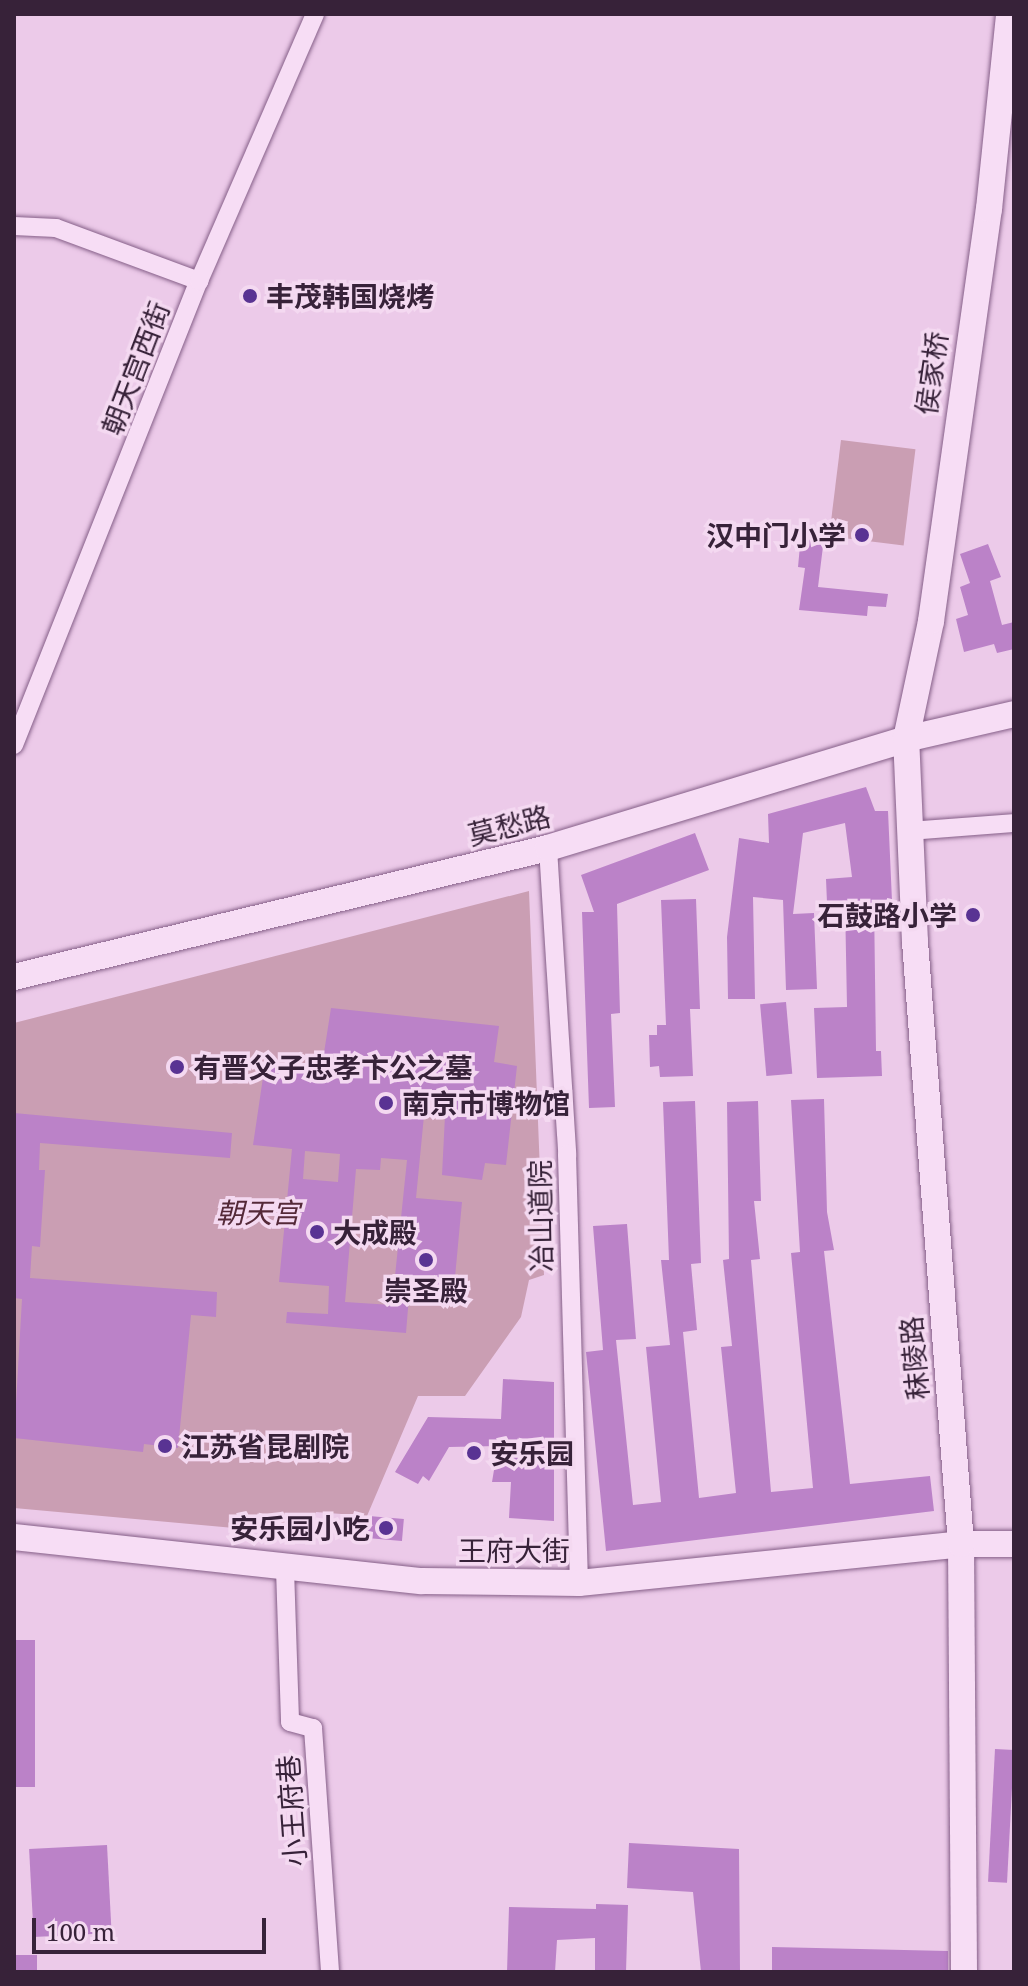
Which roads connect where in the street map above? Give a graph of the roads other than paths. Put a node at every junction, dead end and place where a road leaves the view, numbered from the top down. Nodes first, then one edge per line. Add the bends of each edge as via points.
1 (315, 14) edge
2 (1009, 14) edge
3 (14, 226) edge
4 (199, 281) junction
5 (1014, 714) edge
6 (906, 739) junction
7 (14, 745) edge
8 (1014, 823) edge
9 (908, 831) junction
10 (548, 848) junction
11 (14, 977) edge
12 (14, 1537) edge
13 (961, 1544) junction
14 (1014, 1544) edge
15 (285, 1569) junction
16 (579, 1583) junction
17 (330, 1972) edge
18 (964, 1972) edge

1 - 4 street, 朝天宫西街
2 - 6 street, 侯家桥 via 989,209 931,621
3 - 4 street via 56,228
4 - 7 street, 朝天宫西街
5 - 6 street, 莫愁路
6 - 9 street, 秣陵路
6 - 10 street, 莫愁路
8 - 9 street
9 - 13 street, 秣陵路
10 - 11 street, 莫愁路
10 - 16 street, 冶山道院 via 567,1154
12 - 15 street, 王府大街
13 - 14 street, 王府大街
13 - 16 street, 王府大街
13 - 18 street, 秣陵路
15 - 16 street, 王府大街 via 422,1581
15 - 17 street, 小王府巷 via 290,1722 313,1728

